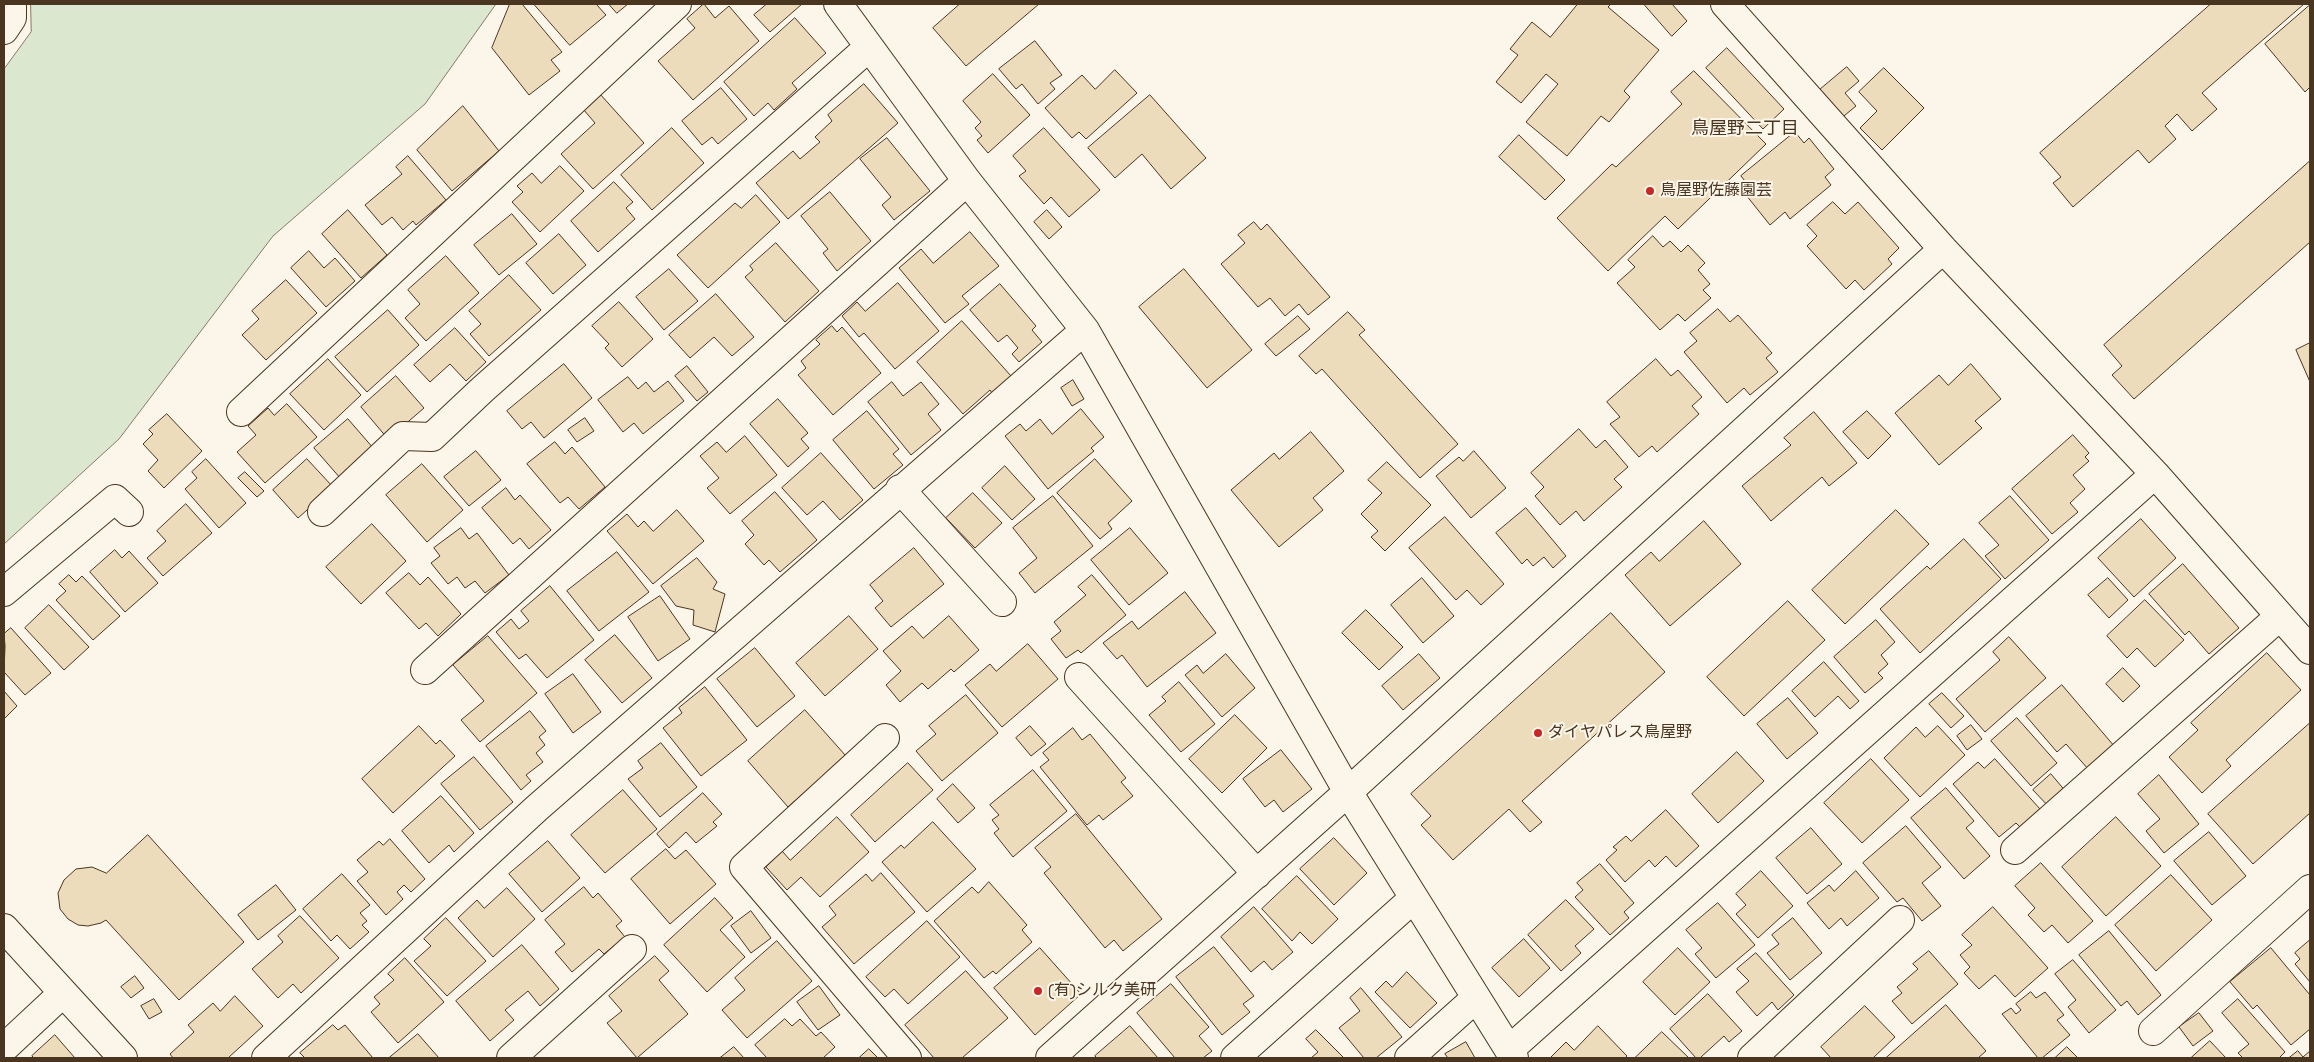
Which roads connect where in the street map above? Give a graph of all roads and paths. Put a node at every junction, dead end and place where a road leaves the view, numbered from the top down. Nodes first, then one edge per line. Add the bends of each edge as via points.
1 (12, 4) edge
2 (677, 4) edge
3 (838, 4) edge
4 (1734, 7) edge
5 (4, 30) edge
6 (869, 47) junction
7 (967, 181) junction
8 (1943, 249) junction
9 (1085, 330) junction
10 (241, 412) dead end
11 (2155, 474) junction
12 (900, 489) junction
13 (129, 512) dead end
14 (322, 512) dead end
15 (4, 592) edge
16 (1002, 602) dead end
17 (2280, 616) junction
18 (2310, 650) edge
19 (425, 670) dead end
20 (1079, 677) dead end
21 (884, 738) dead end
22 (1348, 792) junction
23 (2015, 850) dead end
24 (1256, 874) junction
25 (2310, 889) edge
26 (1414, 898) junction
27 (1900, 920) dead end
28 (4, 928) edge
29 (632, 949) dead end
30 (63, 993) junction
31 (1476, 998) junction
32 (2153, 1031) dead end
33 (4, 1048) edge
34 (1511, 1054) edge
35 (123, 1058) edge
36 (266, 1058) edge
37 (511, 1058) edge
38 (907, 1058) edge
39 (1050, 1058) edge
40 (1235, 1058) edge
41 (1409, 1058) edge
42 (1752, 1058) edge

1 - 5 street via 12,18
2 - 10 street
3 - 6 street
4 - 8 street
6 - 7 street
6 - 14 street via 432,438 403,436
7 - 9 street
7 - 19 street
8 - 11 street
8 - 22 street
9 - 12 street
9 - 22 street
11 - 17 street
11 - 34 street
12 - 16 street
12 - 36 street via 537,808
13 - 15 street via 115,499
17 - 18 street
17 - 23 street
20 - 24 street
21 - 38 street via 744,867
22 - 24 street
22 - 26 street
24 - 39 street
25 - 32 street
26 - 31 street
26 - 40 street
27 - 42 street
28 - 30 street
29 - 37 street
30 - 33 street
30 - 35 street
31 - 34 street
31 - 41 street

